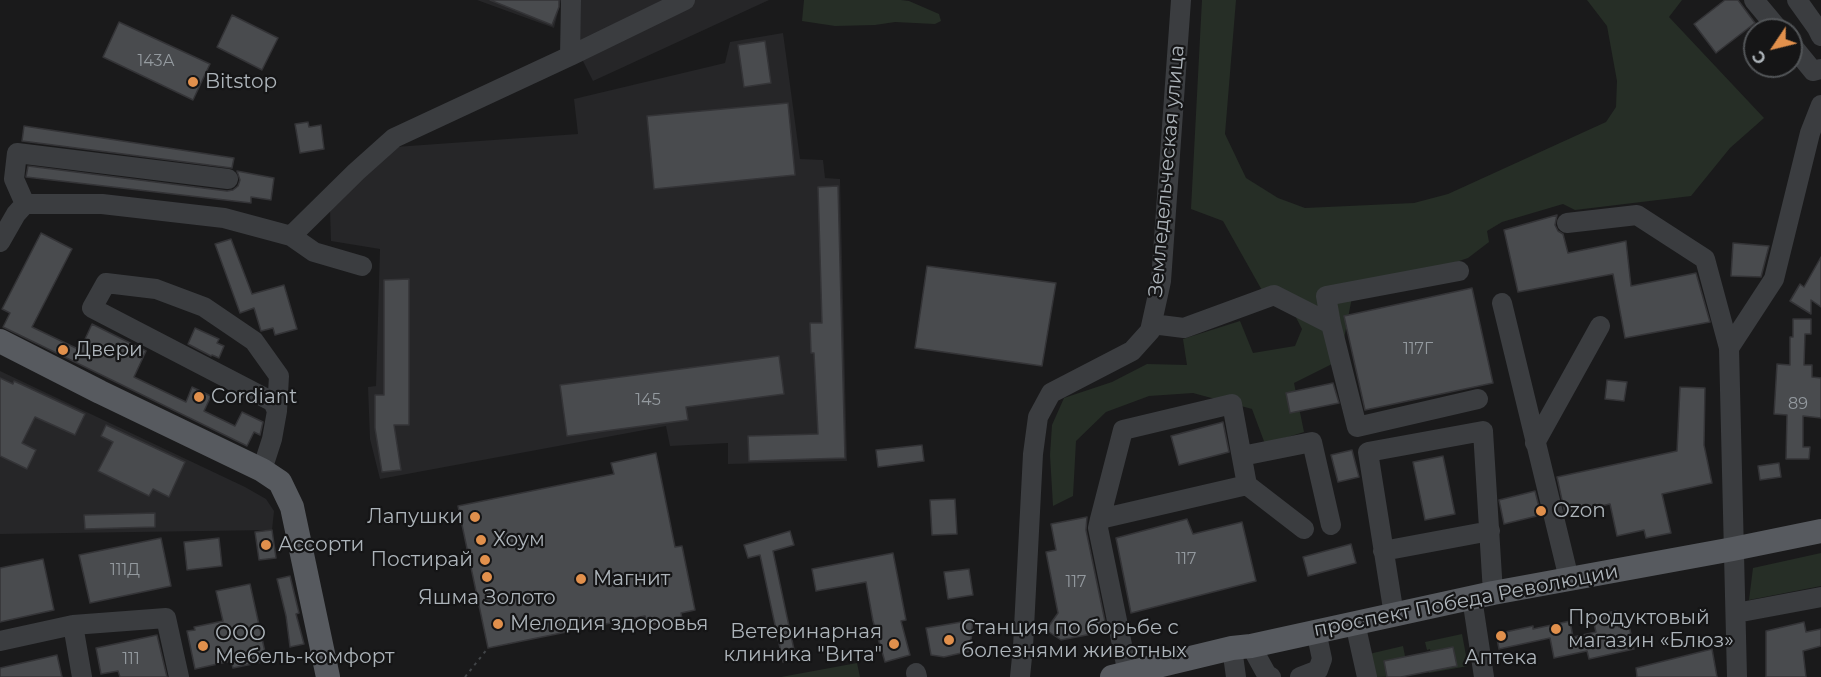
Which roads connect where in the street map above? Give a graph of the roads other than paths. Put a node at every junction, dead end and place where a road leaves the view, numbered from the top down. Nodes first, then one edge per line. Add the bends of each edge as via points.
1 (685, 0) edge
2 (1181, 0) edge
3 (1754, 0) edge
4 (1797, 0) edge
5 (573, 1) edge
6 (1769, 18) edge
7 (1821, 36) edge
8 (570, 56) junction
9 (1803, 59) edge
10 (1821, 69) edge
11 (1821, 105) edge
12 (228, 179) dead end
13 (25, 204) junction
14 (1567, 223) dead end
15 (291, 236) junction
16 (0, 242) edge
17 (362, 266) dead end
18 (1459, 271) dead end
19 (1502, 303) dead end
20 (1152, 324) junction
21 (1331, 324) junction
22 (1600, 326) dead end
23 (0, 341) edge
24 (1729, 348) junction
25 (1478, 399) dead end
26 (277, 411) junction
27 (1535, 443) junction
28 (1242, 456) junction
29 (262, 470) junction
30 (1247, 485) junction
31 (1100, 519) junction
32 (1331, 525) dead end
33 (1304, 529) dead end
34 (1490, 531) junction
35 (1821, 531) edge
36 (1734, 549) junction
37 (1383, 551) junction
38 (1569, 579) junction
39 (1482, 596) junction
40 (1821, 597) edge
41 (1736, 613) junction
42 (1394, 615) junction
43 (1354, 623) junction
44 (73, 625) junction
45 (1316, 631) junction
46 (0, 642) edge
47 (1241, 647) junction
48 (1120, 675) edge
49 (82, 677) edge
50 (179, 677) edge
51 (328, 677) edge
52 (1020, 677) edge
53 (1236, 677) edge
54 (1271, 677) edge
55 (1300, 677) edge
56 (1367, 677) edge
57 (1484, 677) edge
58 (1737, 677) edge

1 - 8 street
2 - 20 street, Земледельческая улица via 1161,281
3 - 6 street
4 - 7 street
5 - 8 street
8 - 15 street via 394,138
9 - 10 street via 1813,71
11 - 24 street via 1810,133 1774,279
12 - 13 street via 17,153 15,179
13 - 15 street via 102,204 224,218
13 - 16 street
14 - 24 street via 1637,215 1705,260
15 - 17 street via 314,252
18 - 21 street via 1326,296
19 - 27 street
20 - 21 street via 1184,328 1274,296
20 - 52 street, Земледельческая улица via 1132,351 1051,393 1038,417
21 - 25 street via 1358,427
22 - 27 street
23 - 29 main road
24 - 36 street
26 - 26 street via 273,402 92,308 106,283 156,289 204,308 254,341 279,376
26 - 29 street
27 - 38 street
28 - 30 street
28 - 31 street via 1232,404 1123,430
28 - 32 street via 1312,442
29 - 51 main road via 280,482 292,507
30 - 31 street
30 - 33 street
31 - 48 street via 1098,528
34 - 37 street
34 - 37 street via 1483,431 1368,452
34 - 39 street
35 - 36 main road, проспект Победа Революции
36 - 38 main road, проспект Победа Революции
36 - 41 street
37 - 42 street
38 - 39 main road, проспект Победа Революции
39 - 42 main road, проспект Победа Революции
39 - 57 street
40 - 41 street
41 - 58 street
42 - 43 main road, проспект Победа Революции
43 - 45 main road, проспект Победа Революции
43 - 56 street
44 - 46 street
44 - 49 street
44 - 50 street via 166,618
45 - 47 main road, проспект Победа Революции
45 - 55 street via 1322,659 1317,670
47 - 48 main road, проспект Победа Революции
47 - 53 street
47 - 54 street

